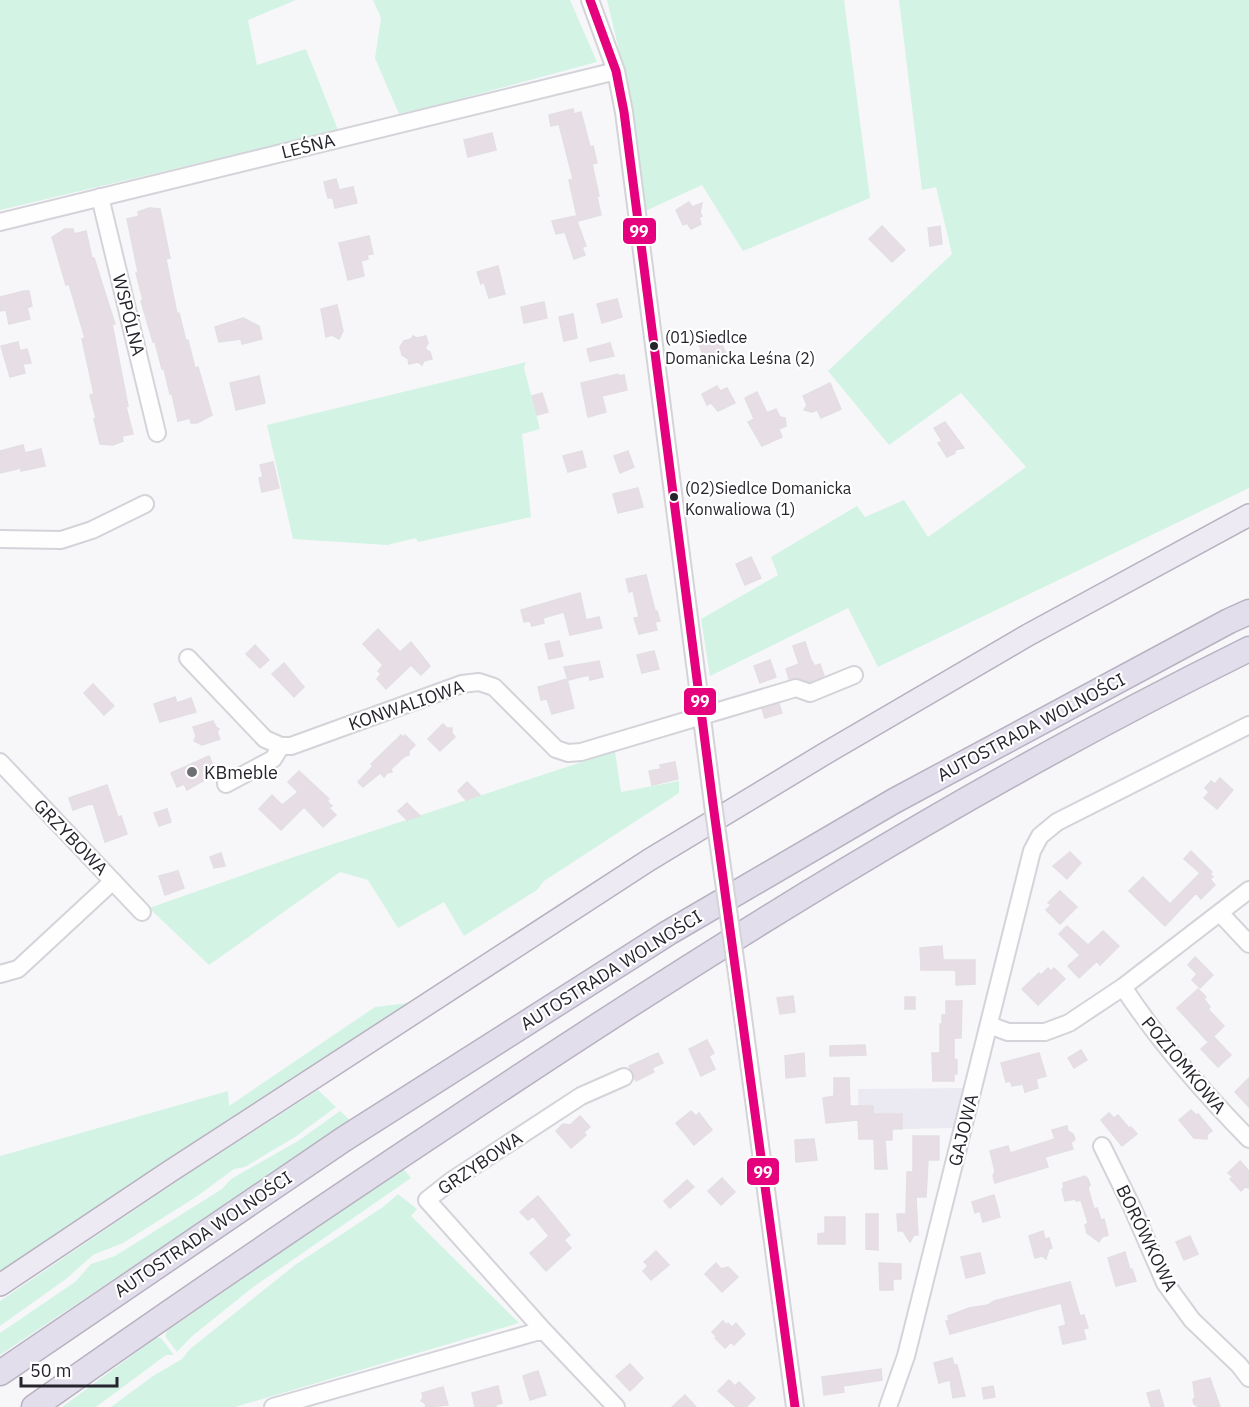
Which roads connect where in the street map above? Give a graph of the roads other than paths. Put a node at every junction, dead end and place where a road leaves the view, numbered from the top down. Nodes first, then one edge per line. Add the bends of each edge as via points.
1 (590, 0) edge
2 (616, 70) junction
3 (100, 197) junction
4 (0, 222) edge
5 (157, 433) dead end
6 (146, 504) dead end
7 (1249, 515) edge
8 (0, 539) edge
9 (1249, 612) edge
10 (1249, 650) edge
11 (188, 658) dead end
12 (854, 675) dead end
13 (703, 716) junction
14 (1249, 725) edge
15 (281, 746) junction
16 (0, 762) edge
17 (226, 784) dead end
18 (113, 881) junction
19 (1249, 890) edge
20 (142, 912) dead end
21 (1220, 913) junction
22 (1249, 944) edge
23 (0, 974) edge
24 (1123, 987) junction
25 (989, 1025) junction
26 (624, 1077) dead end
27 (1249, 1139) edge
28 (1102, 1146) dead end
29 (0, 1285) edge
30 (543, 1330) junction
31 (0, 1373) edge
32 (1249, 1378) edge
33 (34, 1407) edge
34 (273, 1407) edge
35 (616, 1407) edge
36 (795, 1407) edge
37 (888, 1407) edge

1 - 2 street
2 - 3 street, LEŚNA
2 - 13 street
3 - 4 street, LEŚNA
3 - 5 street, WSPÓLNA
6 - 8 street via 93,530 61,540
7 - 29 main road via 1028,635 650,860
9 - 31 highway, AUTOSTRADA WOLNOŚCI via 894,801 668,933 344,1139
10 - 33 highway, AUTOSTRADA WOLNOŚCI via 1109,720 891,842 705,957 548,1057
11 - 15 street via 265,739
12 - 13 street, KONWALIOWA via 810,693 796,688
13 - 15 street, KONWALIOWA via 568,753 556,749 494,687 472,682 291,746
13 - 36 street, bridge
14 - 25 street, GAJOWA via 1057,822 1040,836 1032,851
15 - 17 street via 273,759
16 - 18 street, GRZYBOWA
18 - 20 street, GRZYBOWA
18 - 23 street via 18,969
19 - 21 street
21 - 22 street
21 - 24 street
24 - 25 street via 1069,1023 1045,1032 1008,1032
24 - 27 street, POZIOMKOWA via 1208,1097
25 - 37 street, GAJOWA via 906,1356
26 - 30 street, GRZYBOWA via 581,1096 427,1200
28 - 32 street, BORÓWKOWA via 1165,1283 1192,1320
30 - 34 street
30 - 35 street, GRZYBOWA

